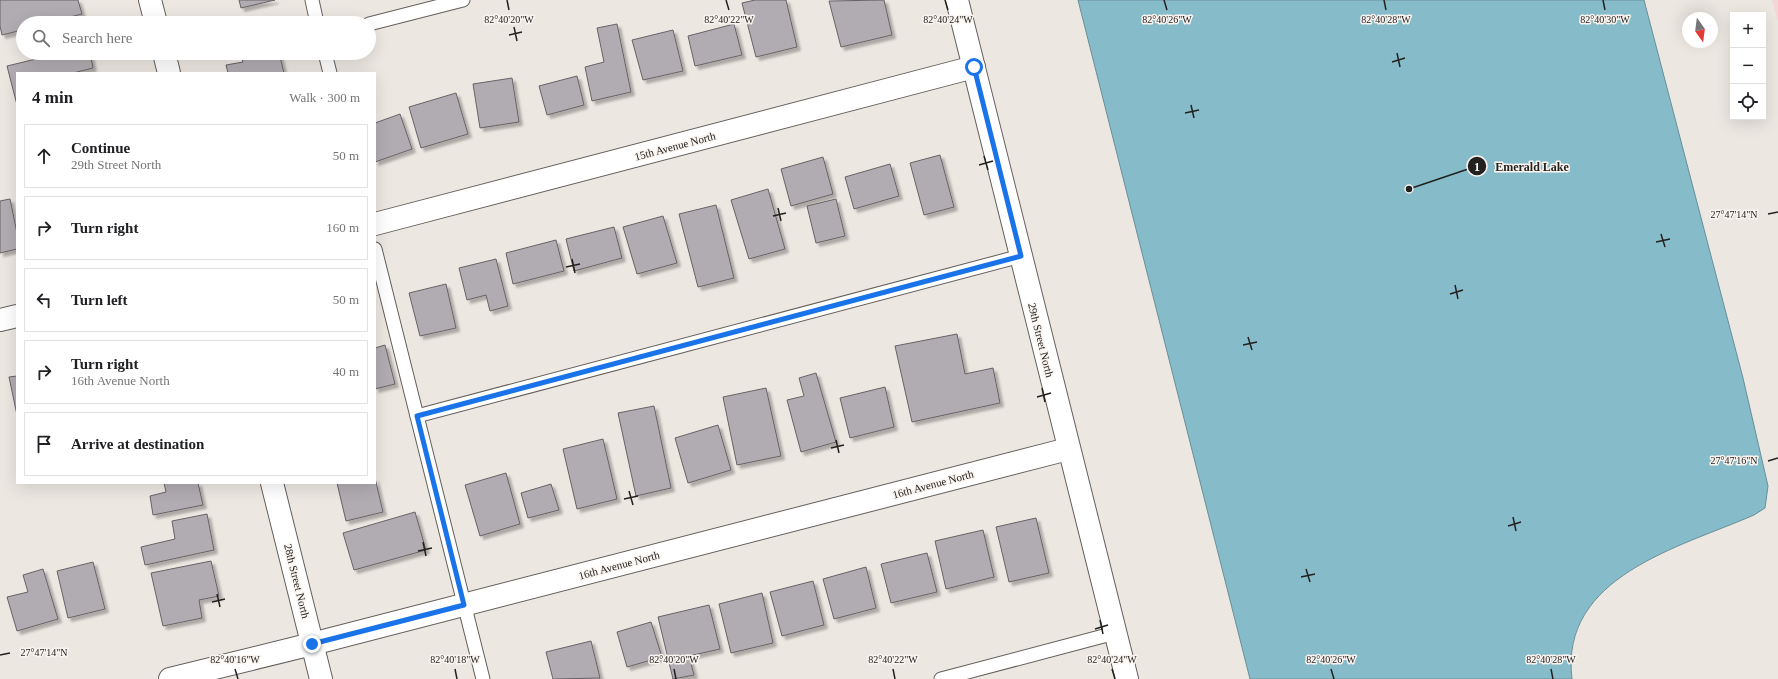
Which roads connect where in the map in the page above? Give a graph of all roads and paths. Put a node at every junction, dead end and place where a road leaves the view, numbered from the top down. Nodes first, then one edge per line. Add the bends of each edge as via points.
1 (150, 0) edge
2 (312, 0) edge
3 (463, 0) edge
4 (957, 0) edge
5 (154, 16) edge
6 (315, 16) edge
7 (376, 22) edge
8 (166, 60) edge
9 (327, 60) edge
10 (974, 67) junction
11 (169, 72) edge
12 (330, 72) edge
13 (376, 224) edge
14 (376, 253) edge
15 (1021, 256) junction
16 (16, 316) edge
17 (0, 320) edge
18 (417, 416) junction
19 (1068, 449) junction
20 (272, 484) edge
21 (464, 605) junction
22 (1115, 633) junction
23 (312, 644) junction
24 (170, 679) edge
25 (321, 679) edge
26 (484, 679) edge
27 (941, 679) edge
28 (1127, 679) edge

1 - 5 street
2 - 6 lane
3 - 7 lane
4 - 10 street, 29th Street North
8 - 11 street
9 - 12 lane
10 - 13 street, 15th Avenue North
10 - 15 street, 29th Street North
14 - 18 lane
15 - 18 lane
15 - 19 street, 29th Street North
16 - 17 street
18 - 21 lane
19 - 21 street, 16th Avenue North
19 - 22 street, 29th Street North
20 - 23 street, 28th Street North
21 - 23 street, 16th Avenue North
21 - 26 lane
22 - 27 lane
22 - 28 street, 29th Street North
23 - 24 street, 16th Avenue North
23 - 25 street, 28th Street North

